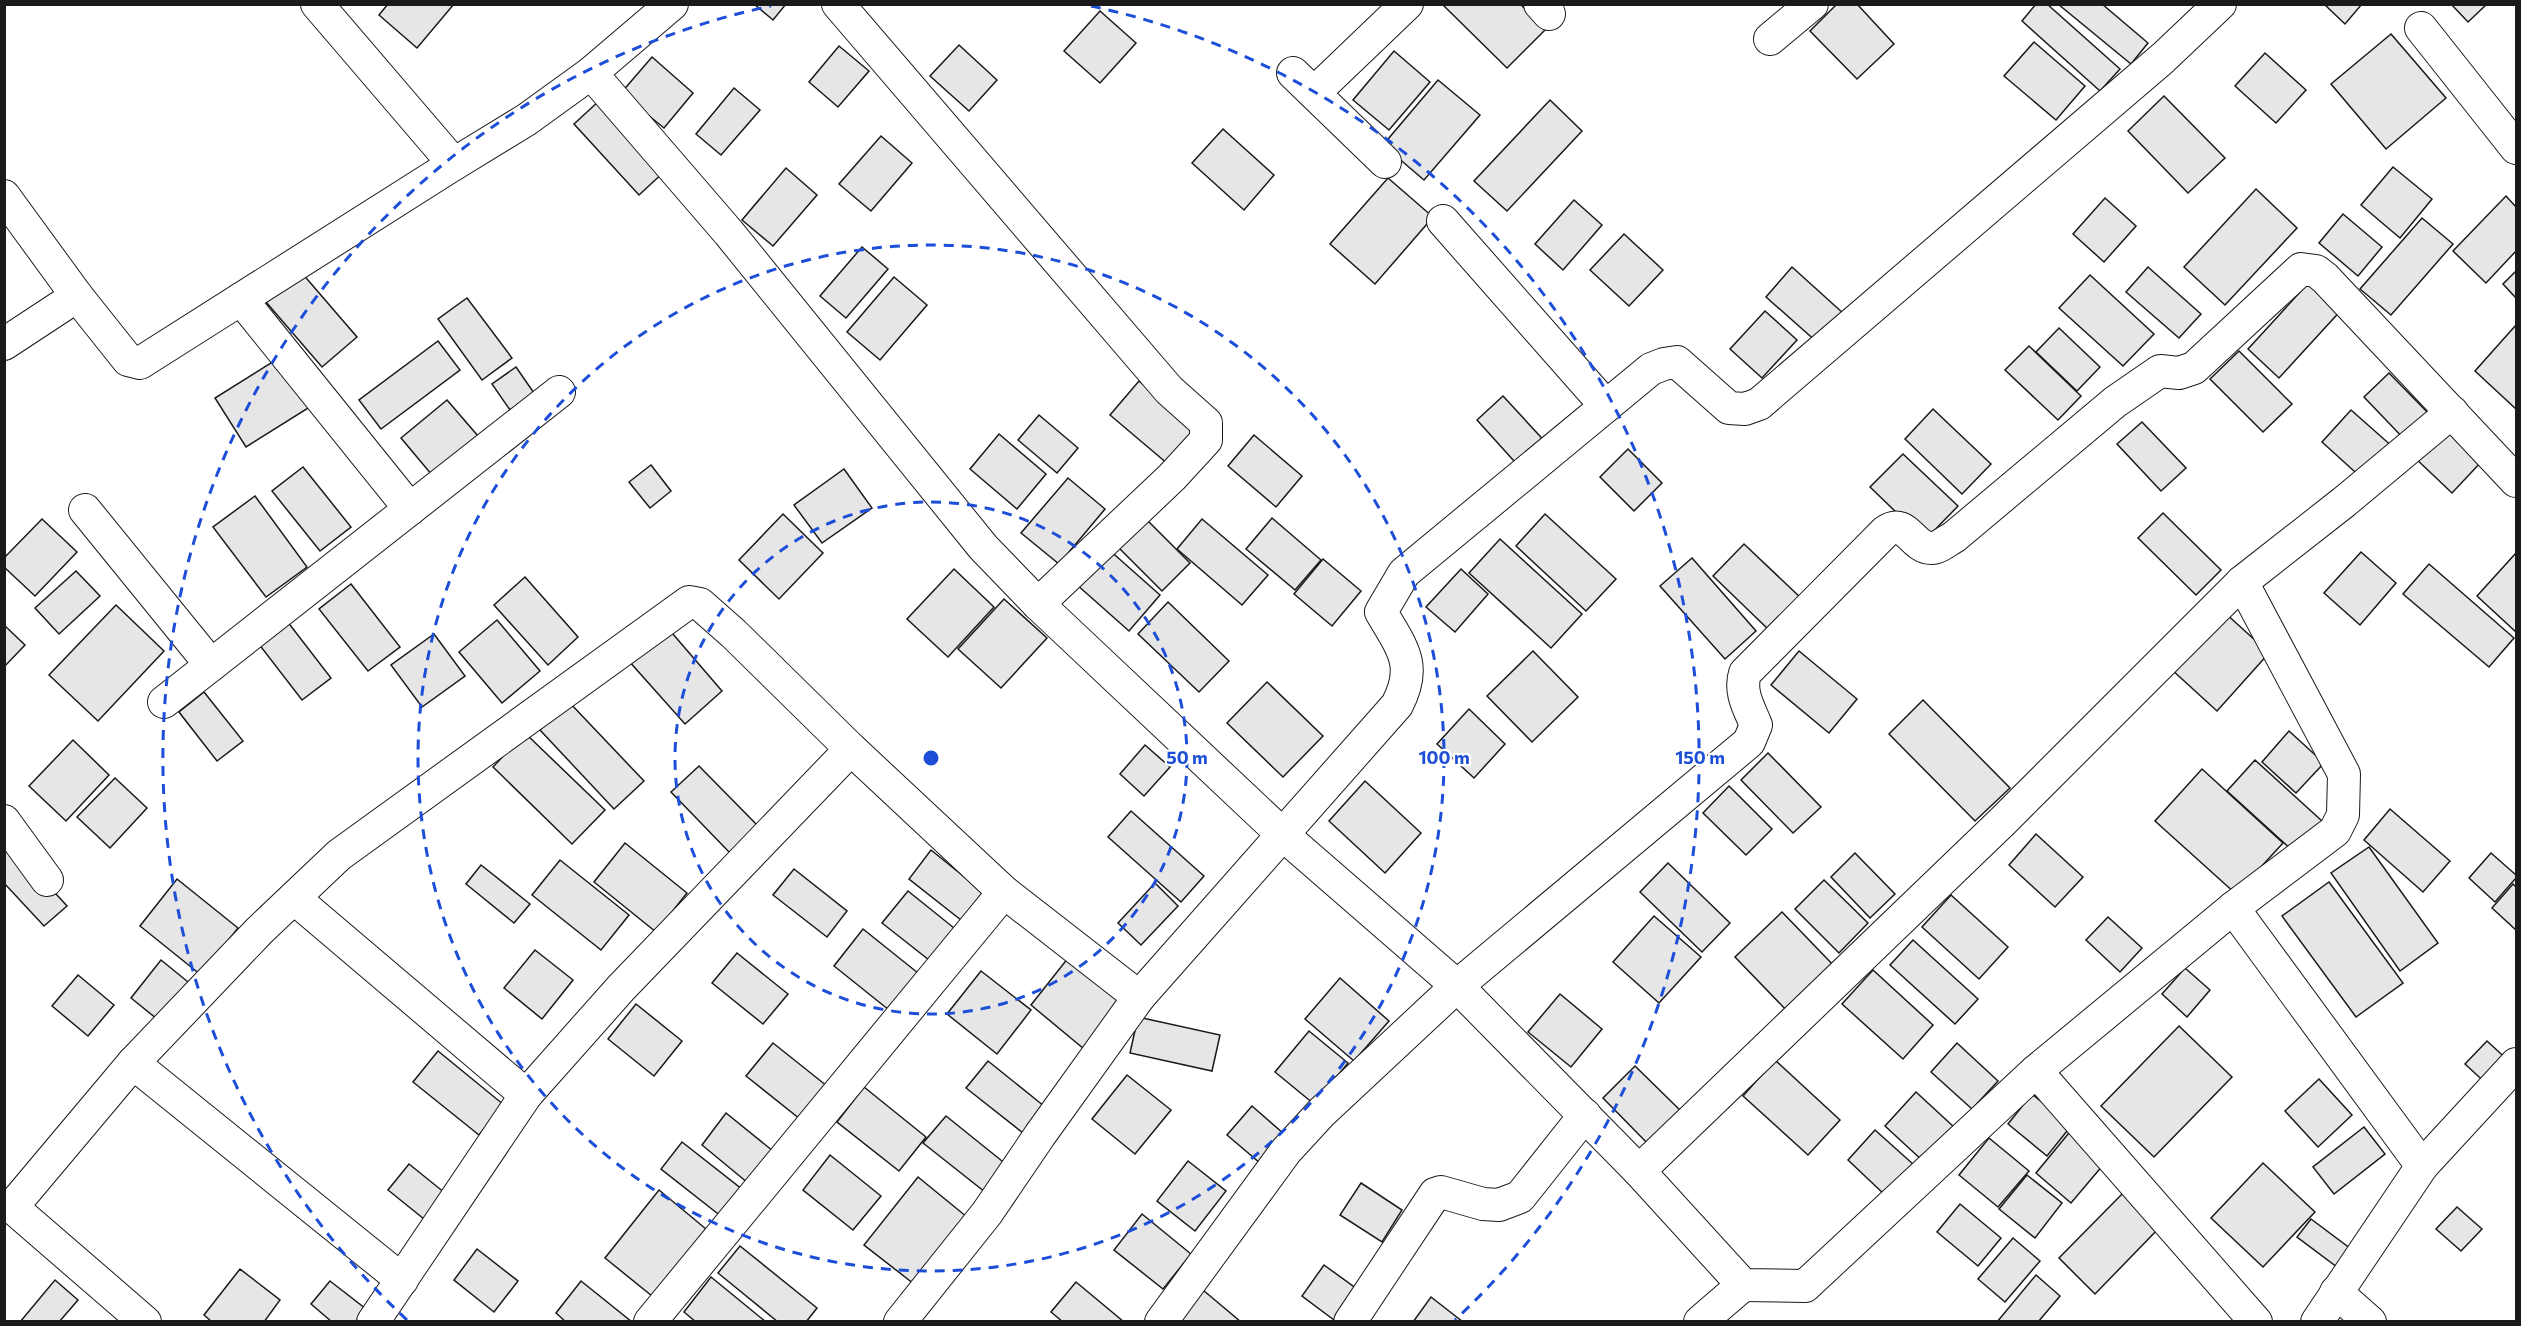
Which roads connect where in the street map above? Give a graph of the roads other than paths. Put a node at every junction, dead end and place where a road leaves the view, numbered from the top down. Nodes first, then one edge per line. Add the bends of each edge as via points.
1 (317, 4) edge
2 (672, 4) edge
3 (838, 4) edge
4 (1407, 4) edge
5 (1812, 4) edge
6 (2220, 4) edge
7 (2421, 28) dead end
8 (1770, 39) dead end
9 (591, 73) junction
10 (2517, 148) edge
11 (1385, 162) dead end
12 (454, 164) junction
13 (4, 196) edge
14 (1443, 221) dead end
15 (77, 297) junction
16 (241, 299) junction
17 (4, 344) edge
18 (559, 392) dead end
19 (1606, 406) junction
20 (2451, 412) junction
21 (2517, 481) edge
22 (410, 509) junction
23 (85, 510) dead end
24 (2242, 582) junction
25 (1038, 604) junction
26 (211, 665) junction
27 (164, 702) dead end
28 (851, 749) junction
29 (4, 821) edge
30 (1282, 834) junction
31 (47, 880) dead end
32 (1004, 892) junction
33 (294, 898) junction
34 (2233, 908) junction
35 (1458, 986) junction
36 (1139, 997) junction
37 (133, 1063) junction
38 (2517, 1064) edge
39 (2036, 1071) junction
40 (526, 1095) junction
41 (1585, 1115) junction
42 (2422, 1166) junction
43 (1639, 1171) junction
44 (402, 1280) junction
45 (1743, 1285) junction
46 (2336, 1292) junction
47 (146, 1322) edge
48 (373, 1322) edge
49 (650, 1322) edge
50 (900, 1322) edge
51 (1161, 1322) edge
52 (1350, 1322) edge
53 (1700, 1322) edge
54 (2256, 1322) edge
55 (2317, 1322) edge
56 (2370, 1322) edge

1 - 12 street
2 - 9 street
3 - 25 street via 1161,381 1206,423 1206,440 1172,477
4 - 11 street via 1303,83
5 - 8 street
6 - 19 street via 2163,58 1759,404 1745,409 1729,408 1677,362 1651,369
7 - 10 street
9 - 12 street via 526,120
9 - 25 street via 729,233 983,547
12 - 16 street
13 - 15 street
14 - 19 street
15 - 16 street via 128,360 136,363
15 - 17 street
16 - 22 street
18 - 22 street
19 - 30 street via 1404,573 1381,612 1406,654 1407,685 1397,705
20 - 21 street
20 - 24 street
20 - 35 street via 2325,278 2316,271 2301,269 2194,368 2179,373 2160,371 2115,402 1954,537 1933,548 1925,547 1899,527 1886,532 1745,673 1743,693 1756,725 1749,742
22 - 26 street
23 - 26 street
24 - 34 street via 2344,774 2343,815 2335,831
24 - 43 street via 2003,821
25 - 30 street
26 - 27 street
28 - 32 street
28 - 33 street via 734,634 700,604 689,602 339,855
28 - 40 street via 621,988
29 - 31 street
30 - 35 street
30 - 36 street
32 - 36 street
32 - 49 street
33 - 37 street
33 - 40 street
34 - 39 street
34 - 42 street
35 - 41 street
35 - 51 street via 1322,1112 1287,1151
36 - 50 street via 987,1213
37 - 44 street
37 - 47 street via 12,1207
38 - 42 street
39 - 45 street via 1805,1286
39 - 54 street
40 - 44 street
41 - 43 street
41 - 52 street via 1520,1197 1499,1205 1435,1194
42 - 46 street
43 - 45 street
44 - 48 street
45 - 53 street
46 - 55 street
46 - 56 street

